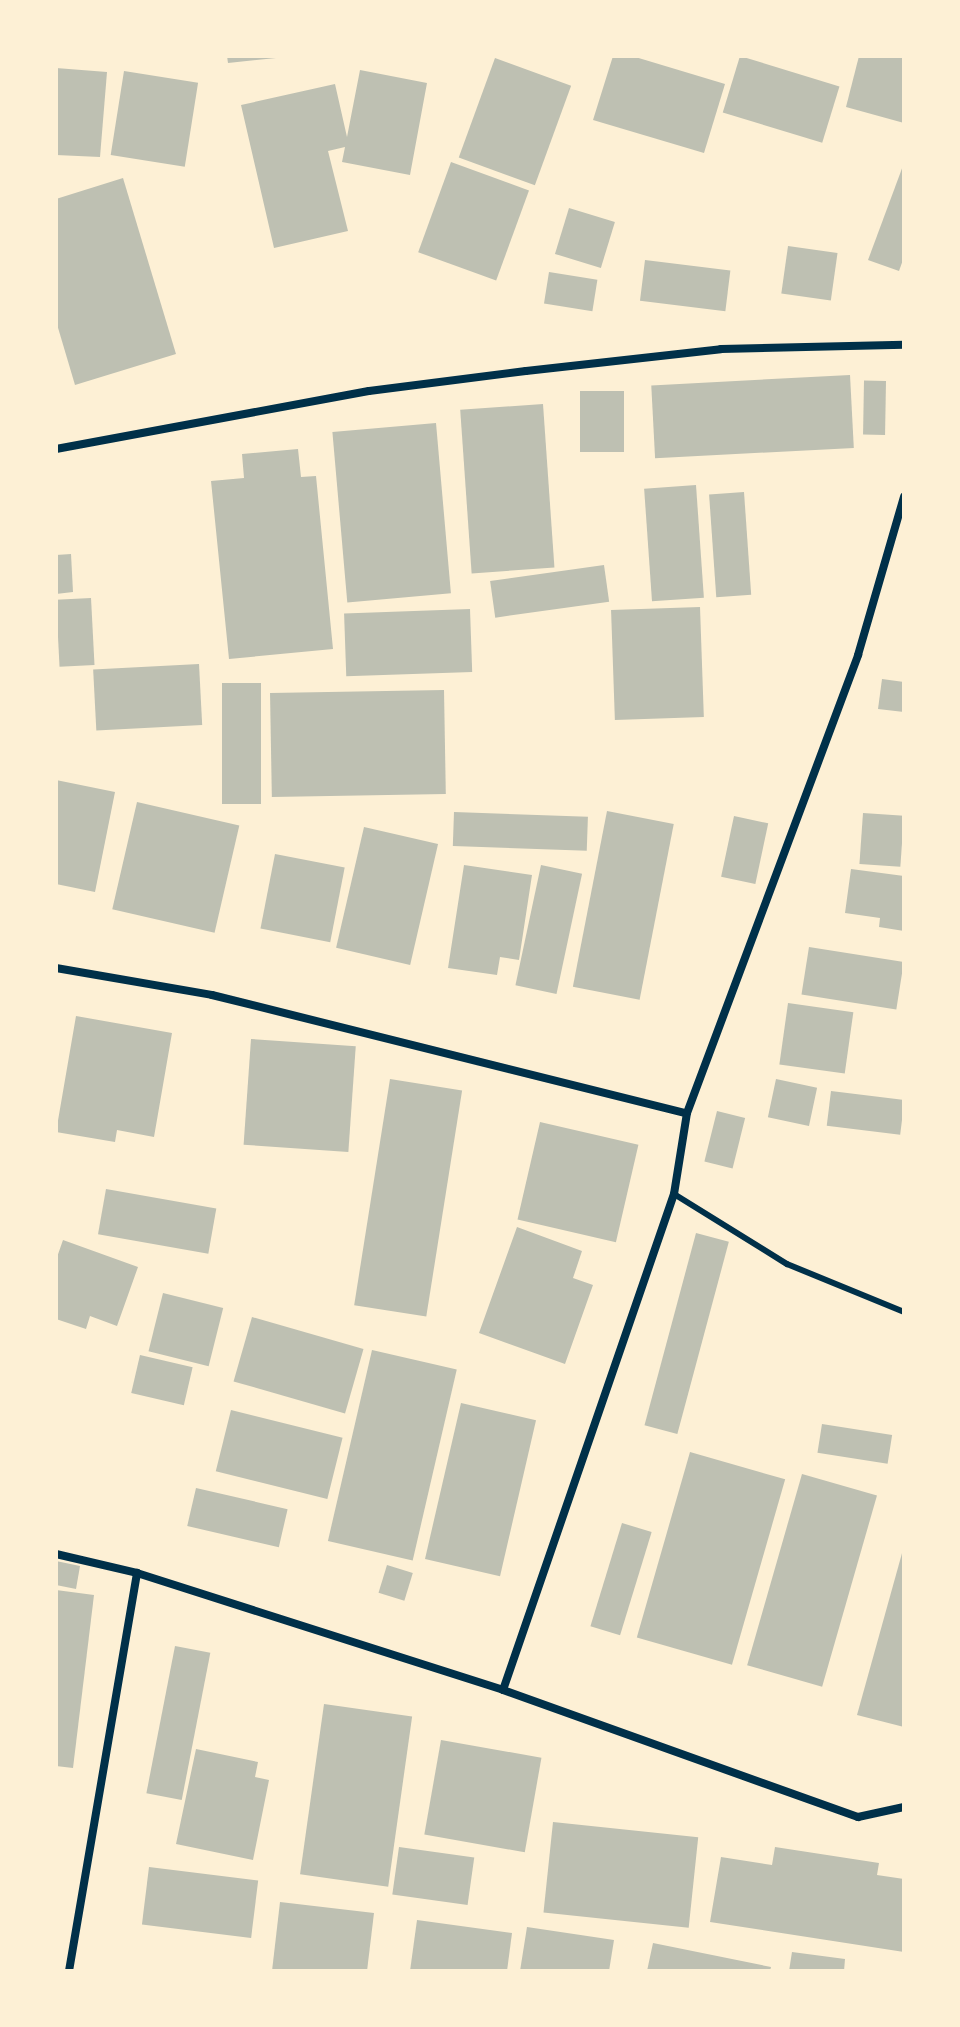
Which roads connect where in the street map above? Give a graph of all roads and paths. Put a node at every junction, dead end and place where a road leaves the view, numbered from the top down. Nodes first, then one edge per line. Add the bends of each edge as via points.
1 (904, 345) edge
2 (56, 449) edge
3 (904, 497) edge
4 (56, 968) edge
5 (687, 1113) junction
6 (674, 1194) junction
7 (904, 1312) edge
8 (56, 1554) edge
9 (137, 1573) junction
10 (503, 1690) junction
11 (904, 1807) edge
12 (69, 1971) edge

1 - 2 street via 721,349 526,371 369,391
3 - 5 street via 858,655
4 - 5 street via 212,995
5 - 6 street
6 - 7 lane via 787,1264
6 - 10 street
8 - 9 street
9 - 10 street
9 - 12 street
10 - 11 street via 858,1817

